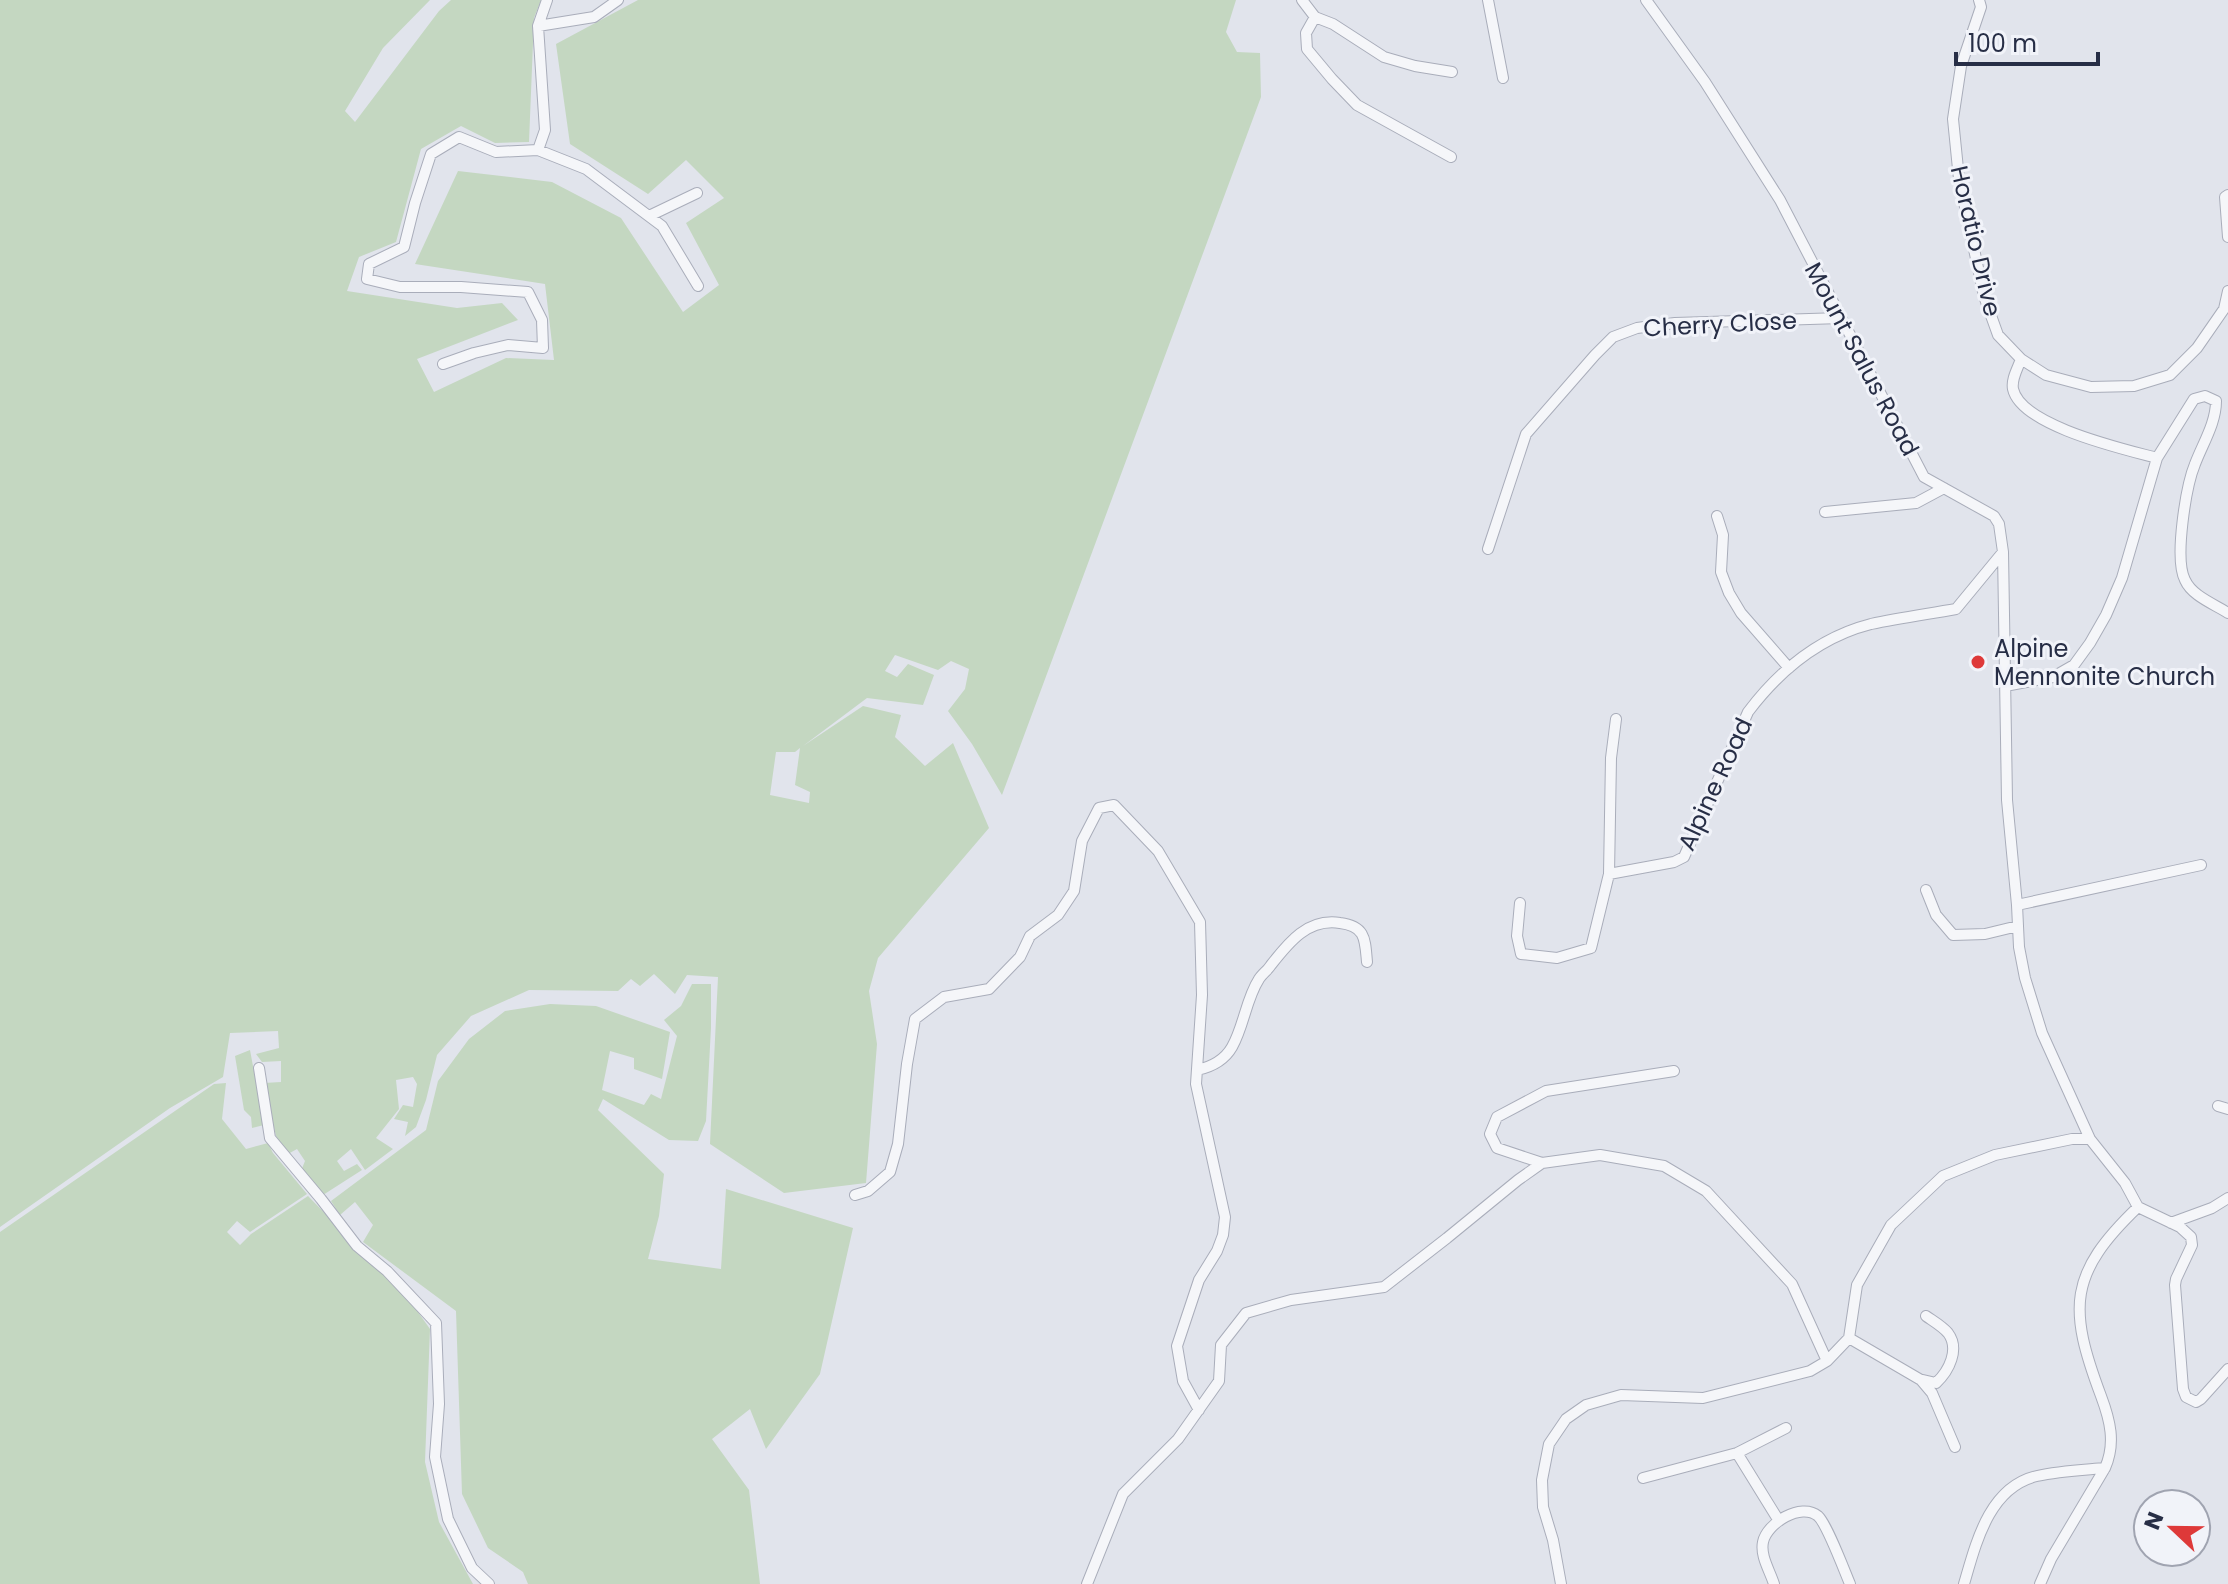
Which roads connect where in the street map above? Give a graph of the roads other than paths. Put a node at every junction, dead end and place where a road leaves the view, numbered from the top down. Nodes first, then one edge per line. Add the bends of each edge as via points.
1 (547, 0) edge
2 (618, 0) edge
3 (1302, 0) edge
4 (1488, 0) edge
5 (1646, 0) edge
6 (1979, 0) edge
7 (1315, 17) junction
8 (538, 26) junction
9 (1452, 72) dead end
10 (1503, 78) dead end
11 (538, 150) junction
12 (1451, 157) dead end
13 (697, 193) dead end
14 (2228, 195) edge
15 (649, 216) junction
16 (2228, 237) edge
17 (698, 286) dead end
18 (2228, 291) edge
19 (1841, 318) junction
20 (2021, 359) junction
21 (443, 364) dead end
22 (2157, 458) junction
23 (1944, 488) junction
24 (1825, 512) dead end
25 (1717, 516) dead end
26 (1488, 549) dead end
27 (2003, 552) junction
28 (2228, 613) edge
29 (1789, 668) junction
30 (2005, 686) junction
31 (1616, 719) dead end
32 (2201, 865) dead end
33 (1609, 874) junction
34 (1926, 890) dead end
35 (1520, 903) dead end
36 (2017, 905) junction
37 (2018, 926) junction
38 (1367, 962) dead end
39 (259, 1068) dead end
40 (1197, 1070) junction
41 (1674, 1071) dead end
42 (2090, 1139) junction
43 (1542, 1163) junction
44 (855, 1195) dead end
45 (2228, 1198) edge
46 (2138, 1207) junction
47 (2171, 1223) junction
48 (1926, 1316) dead end
49 (1849, 1338) junction
50 (1827, 1361) junction
51 (2228, 1369) edge
52 (1921, 1380) junction
53 (1199, 1410) junction
54 (1786, 1428) dead end
55 (1955, 1447) dead end
56 (1737, 1453) junction
57 (2105, 1468) junction
58 (1643, 1478) dead end
59 (1779, 1521) junction
60 (489, 1584) edge
61 (1087, 1584) edge
62 (1561, 1584) edge
63 (1774, 1584) edge
64 (1850, 1584) edge
65 (1964, 1584) edge
66 (2040, 1584) edge

1 - 8 street
2 - 8 street via 594,17
3 - 7 street
4 - 10 street
5 - 19 street, Mount Salus Road via 1780,200
6 - 20 street, Horatio Drive via 1953,119 1959,179 1984,296 1998,335
7 - 9 street via 1384,57
7 - 12 street via 1306,33 1307,49 1357,105
8 - 11 street via 545,130
11 - 15 street via 586,169
11 - 21 street via 496,152 459,137 431,154 404,247 369,264 367,279 400,287 528,292 542,320 543,348 508,345
13 - 15 street
14 - 16 street
15 - 17 street via 662,226
18 - 20 street, Horatio Drive via 2224,309 2170,375 2134,386 2091,387 2046,375
19 - 23 street, Mount Salus Road via 1924,477
19 - 26 street, Cherry Close via 1675,323 1613,337 1526,434
20 - 22 street via 2012,384 2024,406 2084,437
22 - 28 street via 2194,399 2216,401 2216,414 2187,487 2181,571 2198,595
22 - 30 street via 2122,578 2090,643 2074,665 2053,677
23 - 24 street via 1916,503
23 - 27 street, Mount Salus Road via 1994,516
25 - 29 street via 1723,535 1721,572 1729,593
27 - 29 street, Alpine Road via 1956,609 1869,625 1833,638
27 - 30 street, Mount Salus Road
29 - 33 street, Alpine Road via 1748,712 1684,857
30 - 36 street, Mount Salus Road via 2007,800
31 - 33 street
32 - 36 street
33 - 35 street via 1591,948 1557,958 1521,954
34 - 37 street via 1936,915 1953,935
36 - 37 street, Mount Salus Road
37 - 42 street, Mount Salus Road via 2025,978 2042,1033
38 - 40 street via 1365,939 1357,928 1328,921 1310,925 1259,979 1231,1049 1213,1066
39 - 60 street via 270,1138 357,1246 436,1323 435,1457 448,1519 472,1568
40 - 44 street via 1200,922 1158,851 1114,805 1099,808 1082,841 1074,891 1058,915 1030,936 1020,957 989,989 944,997 915,1019 890,1172
40 - 53 street via 1225,1217 1223,1235 1199,1280 1177,1346 1183,1381
41 - 43 street via 1546,1091 1497,1117 1490,1134 1497,1148
42 - 46 street, Mount Salus Road
42 - 49 street via 1995,1155 1943,1176 1891,1225 1857,1285
43 - 50 street via 1612,1157 1664,1166 1706,1191 1792,1284
43 - 53 street via 1384,1287 1291,1300 1246,1313 1221,1345 1219,1381
45 - 47 street
46 - 47 street
46 - 57 street via 2098,1251 2079,1299 2083,1337 2112,1438
47 - 51 street via 2192,1241 2175,1285 2186,1397 2201,1399
48 - 52 street via 1946,1331 1953,1346 1947,1370 1936,1383
49 - 50 street
49 - 52 street
50 - 62 street via 1810,1371 1703,1398 1621,1395 1586,1405 1566,1419 1549,1444 1542,1480
52 - 55 street
53 - 61 street via 1123,1494
54 - 56 street
56 - 58 street
56 - 59 street
57 - 65 street via 2035,1476 2003,1496 1979,1534
57 - 66 street
59 - 63 street via 1763,1543
59 - 64 street via 1803,1511 1821,1519

